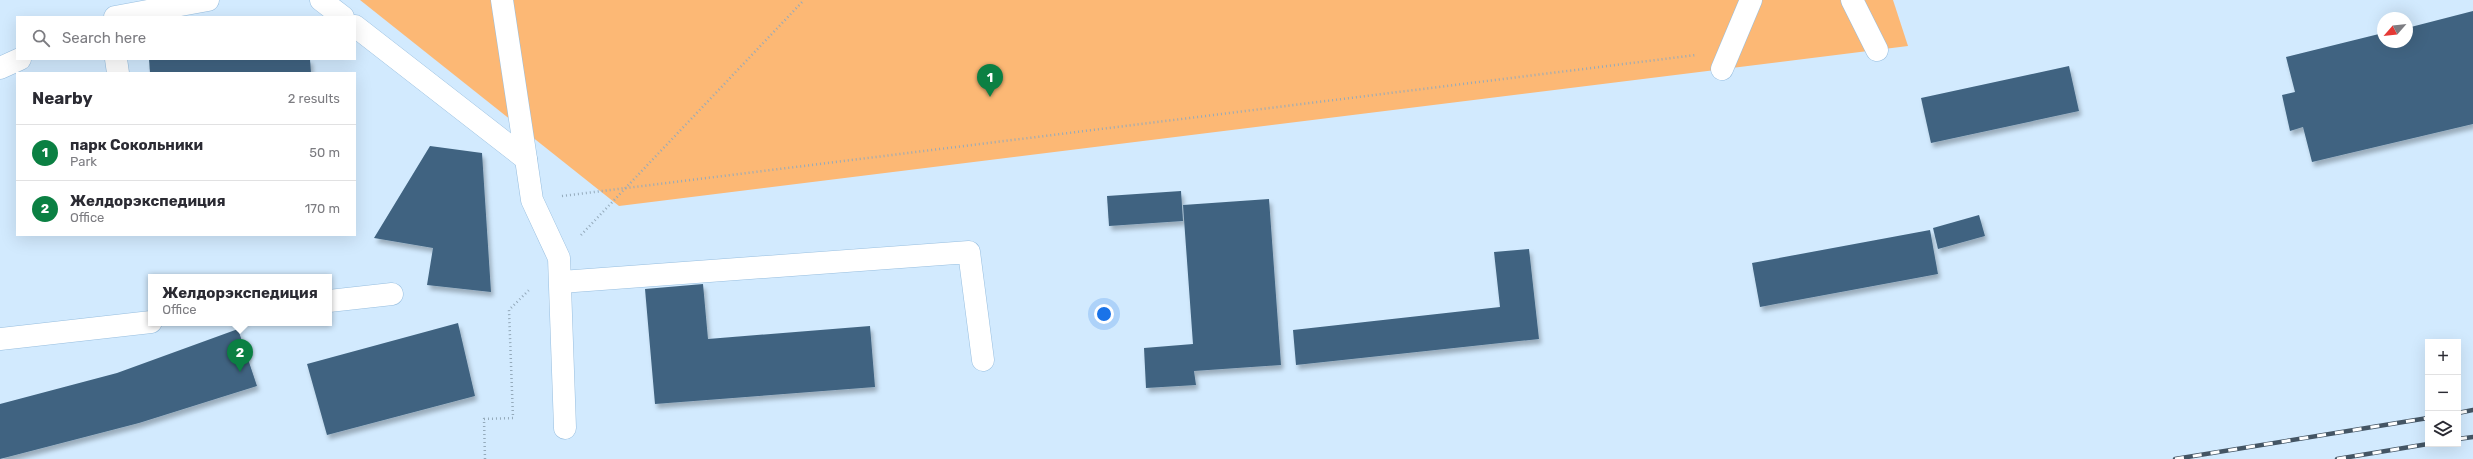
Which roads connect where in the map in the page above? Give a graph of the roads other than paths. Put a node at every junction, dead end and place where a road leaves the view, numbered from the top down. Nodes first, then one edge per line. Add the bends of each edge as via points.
1 (208, 0) edge
2 (321, 0) edge
3 (502, 0) edge
4 (1751, 0) edge
5 (1852, 0) edge
6 (122, 16) edge
7 (342, 16) edge
8 (356, 27) edge
9 (1877, 50) dead end
10 (18, 60) edge
11 (116, 60) edge
12 (1726, 60) road end
13 (0, 68) edge
14 (118, 72) edge
15 (526, 159) junction
16 (561, 282) junction
17 (392, 294) dead end
18 (332, 301) edge
19 (148, 322) edge
20 (0, 339) edge
21 (983, 360) dead end
22 (566, 428) dead end

1 - 6 street
2 - 7 street
3 - 15 street
4 - 12 street
5 - 9 street
8 - 15 street
10 - 13 street
11 - 14 street
15 - 16 street via 532,200 560,258
16 - 21 street via 969,252
16 - 22 street
17 - 18 street
19 - 20 street

